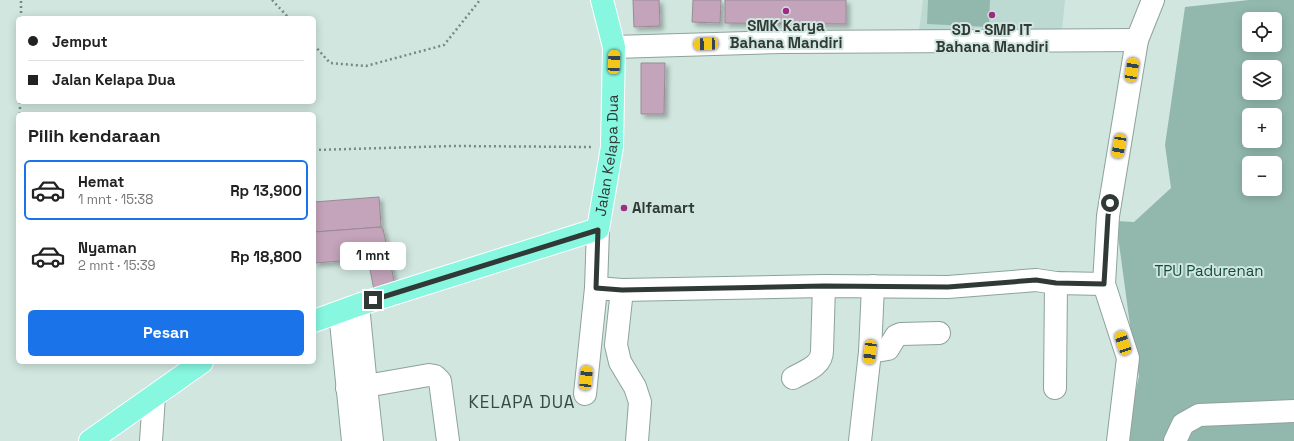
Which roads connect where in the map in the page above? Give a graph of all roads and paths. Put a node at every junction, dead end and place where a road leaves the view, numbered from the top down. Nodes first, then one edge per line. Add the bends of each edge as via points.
1 (21, 0) edge
2 (272, 0) edge
3 (480, 0) edge
4 (602, 0) edge
5 (1154, 0) edge
6 (21, 16) edge
7 (287, 16) edge
8 (1137, 40) junction
9 (316, 47) edge
10 (614, 47) junction
11 (612, 147) junction
12 (316, 150) edge
13 (598, 230) junction
14 (1056, 283) junction
15 (1104, 284) junction
16 (824, 286) junction
17 (873, 286) junction
18 (596, 288) junction
19 (622, 290) junction
20 (349, 308) junction
21 (316, 320) edge
22 (939, 333) dead end
23 (870, 352) junction
24 (199, 364) edge
25 (793, 378) dead end
26 (356, 387) junction
27 (1054, 388) dead end
28 (585, 394) dead end
29 (154, 396) junction
30 (1294, 411) edge
31 (90, 441) edge
32 (151, 441) edge
33 (353, 441) edge
34 (372, 441) edge
35 (448, 441) edge
36 (637, 441) edge
37 (860, 441) edge
38 (1118, 441) edge
39 (1175, 441) edge

1 - 6 path
2 - 7 path
3 - 9 path via 444,44 366,66 330,63
4 - 10 main road, Jalan Kelapa Dua
5 - 8 street
8 - 10 street via 782,42
8 - 15 street via 1108,216
10 - 11 main road, Jalan Kelapa Dua
11 - 12 path via 454,146
11 - 13 main road, Jalan Kelapa Dua
13 - 18 street
13 - 20 main road, Jalan Kelapa Dua
14 - 15 street
14 - 17 street via 1036,280 948,287
14 - 27 street
15 - 38 street via 1128,358
16 - 17 street
16 - 19 street
16 - 25 street via 821,359
17 - 23 street
18 - 19 street
18 - 28 street
19 - 36 street via 616,345 620,362 635,387 640,402
20 - 21 main road, Jalan Kelapa Dua
20 - 26 street
22 - 23 street via 901,334 896,336 888,349
23 - 37 street
24 - 29 main road
26 - 33 street
26 - 34 street
26 - 35 street via 435,376 440,381
29 - 31 main road
29 - 32 street
30 - 39 street via 1199,415 1183,424

